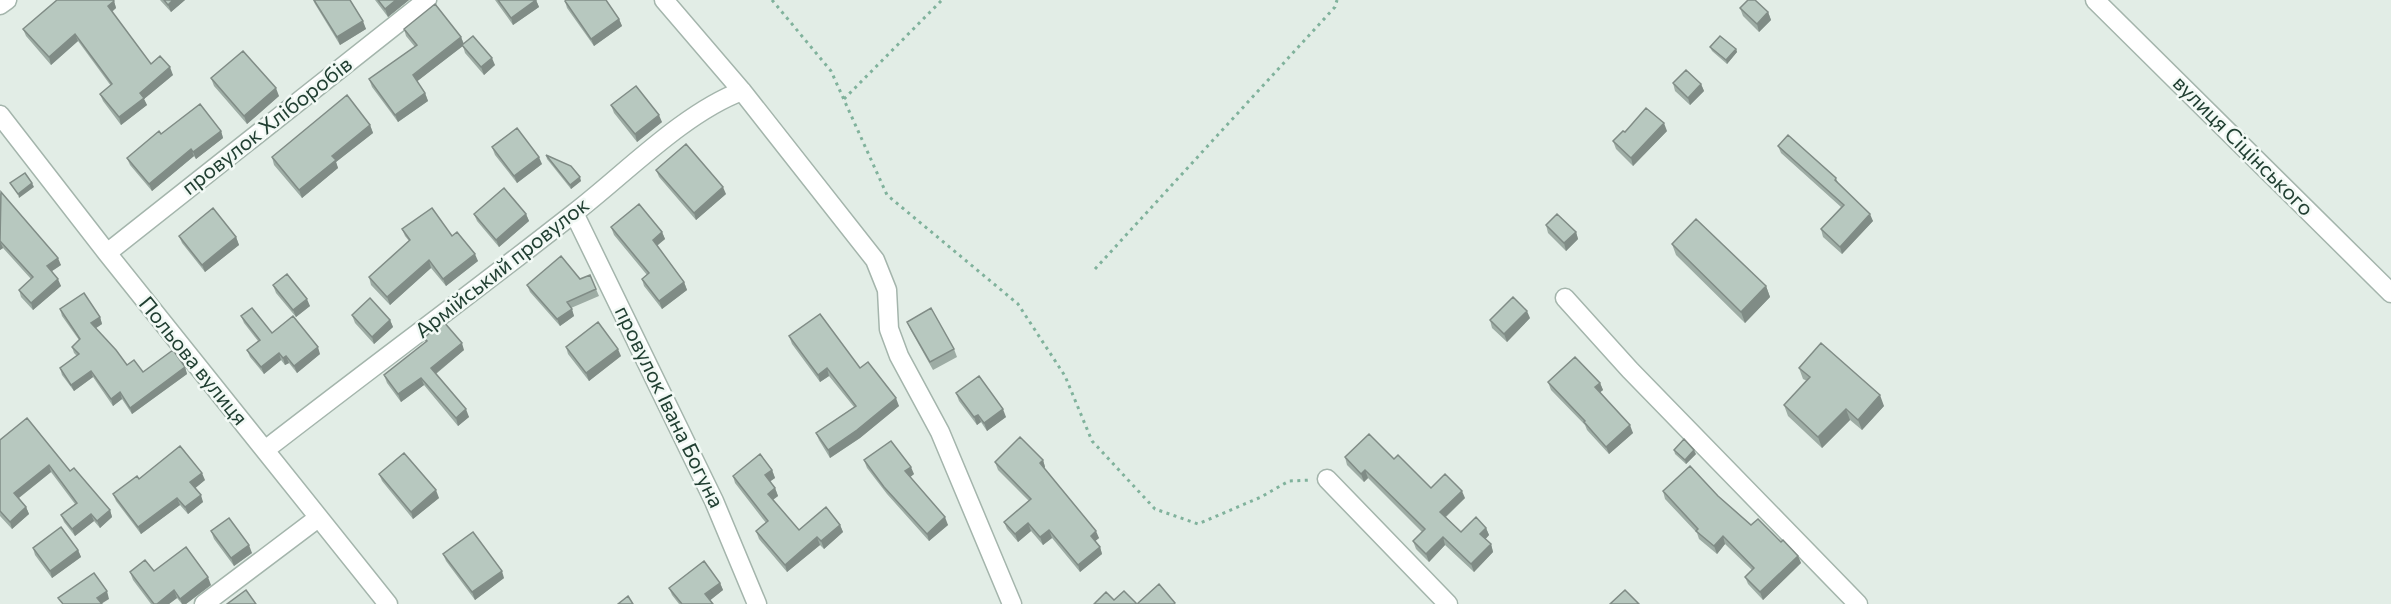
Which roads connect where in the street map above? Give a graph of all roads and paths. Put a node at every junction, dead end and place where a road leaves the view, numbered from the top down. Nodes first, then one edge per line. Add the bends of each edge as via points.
1 (7, 0) edge
2 (427, 0) edge
3 (664, 0) edge
4 (772, 0) edge
5 (942, 0) edge
6 (1337, 0) edge
7 (2095, 0) edge
8 (0, 5) edge
9 (742, 91) junction
10 (843, 100) junction
11 (0, 115) edge
12 (574, 213) junction
13 (107, 253) junction
14 (1095, 269) dead end
15 (2391, 293) edge
16 (1565, 298) dead end
17 (264, 450) junction
18 (1328, 479) joint
19 (318, 518) junction
20 (204, 604) edge
21 (388, 604) edge
22 (757, 604) edge
23 (1012, 604) edge
24 (1448, 604) edge
25 (1858, 604) edge

1 - 8 street
2 - 13 street, провулок Хліборобів
3 - 9 street
4 - 10 path via 831,71
5 - 10 path
6 - 14 path via 1335,7
7 - 15 street, вулиця Сіцінського
9 - 12 street, Армійський провулок via 704,109
9 - 23 street via 875,260 887,290 889,329 899,356 940,432
10 - 18 path via 886,195 1018,304 1065,376 1092,441 1155,509 1198,524 1289,481
11 - 13 street, Польова вулиця
12 - 17 street, Армійський провулок
12 - 22 street, провулок Івана Богуна via 714,501
13 - 17 street, Польова вулиця
16 - 25 street via 1638,379
17 - 19 street, Польова вулиця
18 - 24 street
19 - 20 street
19 - 21 street, Польова вулиця

